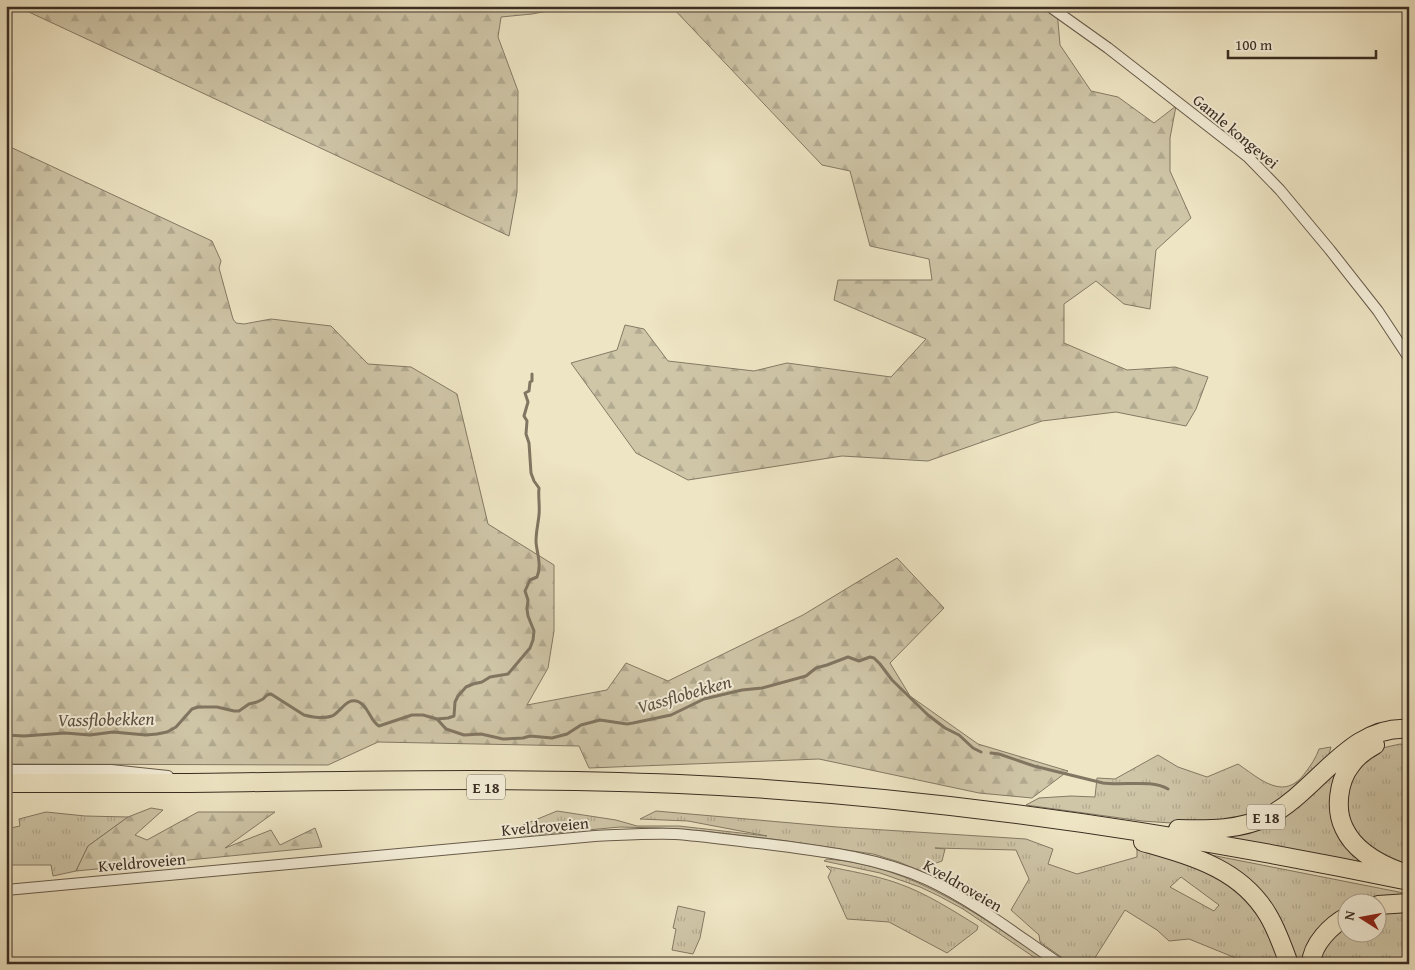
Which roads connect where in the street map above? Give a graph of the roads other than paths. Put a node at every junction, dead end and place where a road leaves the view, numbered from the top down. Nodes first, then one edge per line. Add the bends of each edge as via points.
1 (1049, 6) edge
2 (1409, 358) edge
3 (1409, 729) edge
4 (1409, 740) edge
5 (6, 770) edge
6 (6, 783) edge
7 (190, 783) junction
8 (6, 790) edge
9 (1096, 825) junction
10 (1123, 836) junction
11 (1409, 874) edge
12 (1409, 881) edge
13 (1409, 888) edge
14 (6, 890) edge
15 (1409, 903) edge
16 (1388, 905) edge
17 (1338, 922) edge
18 (1060, 964) edge
19 (1289, 964) edge
20 (1311, 964) edge

1 - 2 street, Gamle kongevei via 1248,157 1330,250 1378,311
3 - 9 highway, E 18 via 1388,730 1361,741 1287,805 1247,825 1194,830
4 - 11 highway via 1375,744 1350,765 1339,796 1339,813 1352,841 1363,851 1389,868
5 - 7 street via 111,770 174,776
6 - 7 highway, E 18
7 - 9 highway, E 18 via 518,780 678,784 906,801
8 - 10 highway, E 18 via 518,787 678,791 903,808
9 - 12 highway, E 18 via 1291,857
10 - 13 highway, E 18 via 1280,862
10 - 19 highway, E 18 via 1194,857 1238,880 1267,914
14 - 18 street, Kveldroveien via 596,836 675,834 808,849 890,866 927,880 968,902
15 - 16 highway
17 - 20 highway via 1326,932

